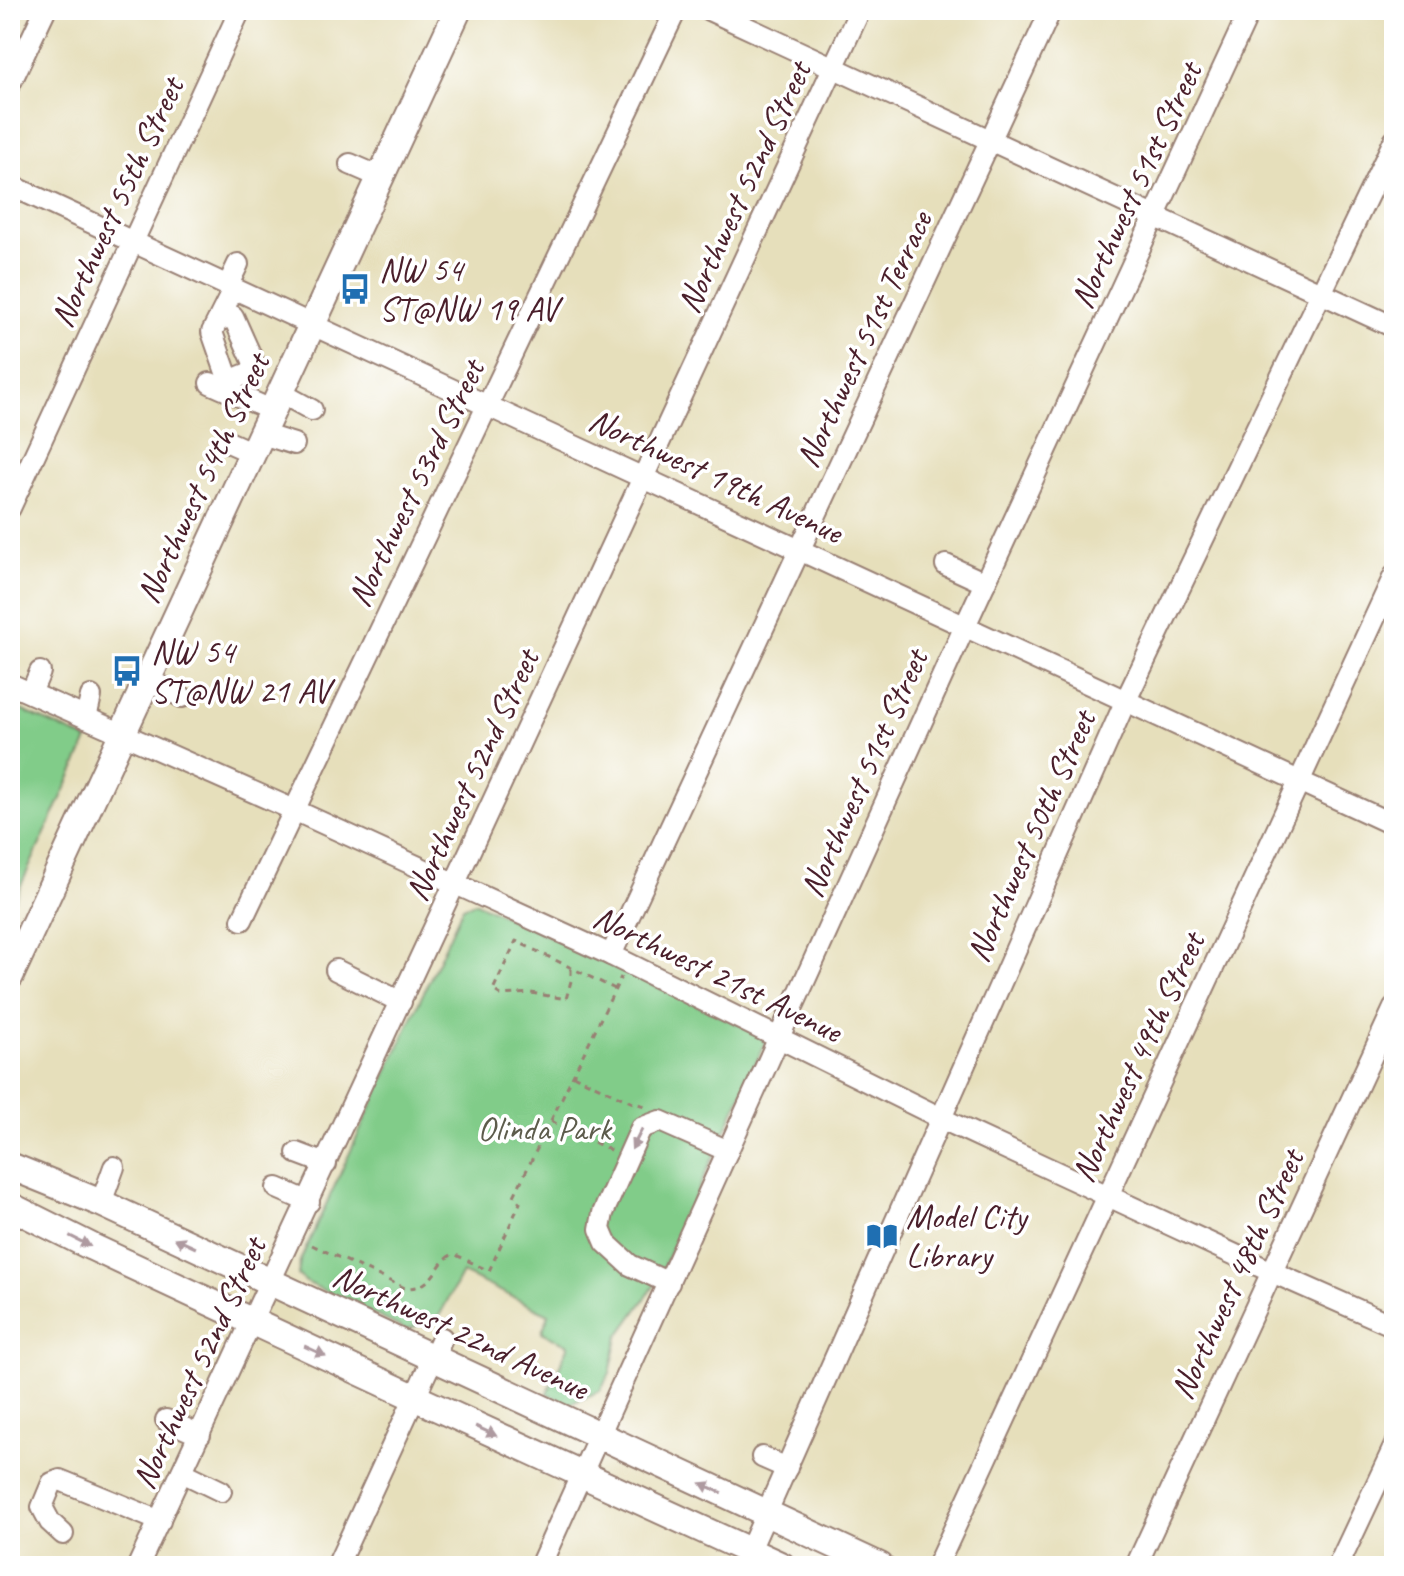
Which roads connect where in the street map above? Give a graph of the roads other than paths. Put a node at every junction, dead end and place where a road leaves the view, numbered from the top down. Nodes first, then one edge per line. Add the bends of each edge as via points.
1 (45, 10) edge
2 (240, 10) edge
3 (676, 10) edge
4 (709, 10) edge
5 (860, 10) edge
6 (1051, 10) edge
7 (1250, 10) edge
8 (452, 12) edge
9 (834, 68) junction
10 (10, 84) edge
11 (992, 139) junction
12 (1394, 141) edge
13 (350, 164) dead end
14 (380, 177) junction
15 (10, 185) edge
16 (1156, 217) junction
17 (133, 242) junction
18 (238, 264) dead end
19 (231, 287) junction
20 (1323, 293) junction
21 (312, 324) junction
22 (1394, 327) edge
23 (232, 344) junction
24 (223, 385) junction
25 (488, 405) junction
26 (312, 410) dead end
27 (267, 422) junction
28 (226, 441) dead end
29 (294, 444) dead end
30 (643, 477) junction
31 (10, 508) edge
32 (801, 549) junction
33 (946, 565) dead end
34 (1394, 576) edge
35 (985, 583) junction
36 (965, 626) junction
37 (40, 672) dead end
38 (149, 680) junction
39 (10, 684) edge
40 (31, 693) junction
41 (91, 696) dead end
42 (182, 697) dead end
43 (1126, 700) junction
44 (86, 718) junction
45 (123, 735) junction
46 (1299, 781) junction
47 (294, 810) junction
48 (1394, 825) edge
49 (456, 884) junction
50 (242, 920) dead end
51 (619, 959) junction
52 (336, 970) dead end
53 (10, 976) edge
54 (401, 1002) junction
55 (1394, 1008) edge
56 (779, 1038) junction
57 (940, 1117) junction
58 (728, 1151) junction
59 (297, 1153) dead end
60 (326, 1164) junction
61 (10, 1166) edge
62 (114, 1167) dead end
63 (277, 1188) dead end
64 (1108, 1196) junction
65 (309, 1202) junction
66 (101, 1203) junction
67 (10, 1206) edge
68 (1272, 1272) junction
69 (271, 1283) junction
70 (669, 1283) junction
71 (253, 1322) junction
72 (1394, 1326) edge
73 (438, 1348) junction
74 (416, 1398) junction
75 (166, 1420) dead end
76 (200, 1435) junction
77 (600, 1436) junction
78 (1394, 1447) edge
79 (762, 1457) dead end
80 (787, 1468) junction
81 (182, 1472) junction
82 (582, 1475) junction
83 (221, 1491) dead end
84 (767, 1514) junction
85 (160, 1521) junction
86 (63, 1534) dead end
87 (747, 1559) edge
88 (138, 1566) edge
89 (337, 1566) edge
90 (540, 1566) edge
91 (782, 1566) edge
92 (880, 1566) edge
93 (937, 1566) edge
94 (1136, 1566) edge
95 (1338, 1566) edge

1 - 10 street
2 - 17 street, Northwest 55th Street
3 - 25 street, Northwest 53rd Street
4 - 9 street
5 - 9 street, Northwest 52nd Street
6 - 11 street, Northwest 51st Terrace
7 - 16 street, Northwest 51st Street
8 - 14 main road, Northwest 54th Street
9 - 11 street
9 - 30 street, Northwest 52nd Street
11 - 16 street
11 - 32 street, Northwest 51st Terrace via 846,472
12 - 20 street, Northwest 50th Street
13 - 14 street
14 - 21 main road, Northwest 54th Street
15 - 17 street, Northwest 19th Avenue
16 - 20 street
16 - 35 street, Northwest 51st Street
17 - 19 street, Northwest 19th Avenue
17 - 31 street, Northwest 55th Street
18 - 19 street
19 - 21 street, Northwest 19th Avenue
19 - 23 street
20 - 22 street
20 - 43 street, Northwest 50th Street
21 - 25 street, Northwest 19th Avenue
21 - 27 main road, Northwest 54th Street
23 - 24 street
23 - 24 street via 254,363 251,372
24 - 27 street
25 - 30 street, Northwest 19th Avenue
25 - 47 street, Northwest 53rd Street
26 - 27 street
27 - 28 street
27 - 29 street
27 - 38 main road, Northwest 54th Street
30 - 32 street, Northwest 19th Avenue
30 - 49 street, Northwest 52nd Street
32 - 36 street, Northwest 19th Avenue via 929,600
32 - 51 street, Northwest 51st Terrace
33 - 35 street
34 - 46 street, Northwest 49th Street
35 - 36 street, Northwest 51st Street
36 - 43 street, Northwest 19th Avenue
36 - 56 street, Northwest 51st Street
37 - 40 street
38 - 42 street
38 - 45 main road, Northwest 54th Street
39 - 40 street, Northwest 21st Avenue
40 - 44 street, Northwest 21st Avenue
41 - 44 street
43 - 46 street, Northwest 19th Avenue
43 - 57 street, Northwest 50th Street
44 - 45 street, Northwest 21st Avenue
45 - 47 street, Northwest 21st Avenue
45 - 53 main road, Northwest 54th Street
46 - 48 street, Northwest 19th Avenue
46 - 64 street, Northwest 49th Street
47 - 49 street, Northwest 21st Avenue
47 - 50 street, Northwest 53rd Street
49 - 51 street, Northwest 21st Avenue
49 - 54 street, Northwest 52nd Street
51 - 56 street, Northwest 21st Avenue
52 - 54 street
54 - 60 street, Northwest 52nd Street
55 - 68 street, Northwest 48th Street
56 - 57 street, Northwest 21st Avenue
56 - 58 street, Northwest 51st Street
57 - 64 street, Northwest 21st Avenue
57 - 80 street, Northwest 50th Street
58 - 70 street, Northwest 51st Street
58 -> 70 street via 660,1121 641,1128 617,1162 596,1210 606,1243 630,1265
59 - 60 street
60 - 65 street, Northwest 52nd Street
61 - 66 main road, Northwest 22nd Avenue
62 - 66 street
63 - 65 street
64 - 68 street, Northwest 21st Avenue
64 - 93 street, Northwest 49th Street
65 - 69 street, Northwest 52nd Street
69 -> 66 main road, Northwest 22nd Avenue
67 -> 71 main road
68 - 72 street, Northwest 21st Avenue
68 - 94 street, Northwest 48th Street
69 - 71 street, Northwest 52nd Street
69 - 73 main road, Northwest 22nd Avenue
70 - 77 street, Northwest 51st Street
71 -> 74 main road
71 - 76 street, Northwest 52nd Street
73 - 74 street
73 - 77 main road, Northwest 22nd Avenue
74 -> 82 main road
74 - 89 street
75 - 76 street
76 - 81 street, Northwest 52nd Street
77 - 82 street, Northwest 51st Street
84 -> 77 main road, Northwest 22nd Avenue
78 - 95 street
79 - 80 street
80 - 84 street, Northwest 50th Street
81 - 83 street
81 - 85 street, Northwest 52nd Street
82 - 87 main road
82 - 90 street, Northwest 51st Street
84 - 87 street, Northwest 50th Street
84 - 92 main road, Northwest 22nd Avenue
85 - 86 street via 60,1480 52,1483 42,1507
85 - 88 street, Northwest 52nd Street
87 - 91 main road

